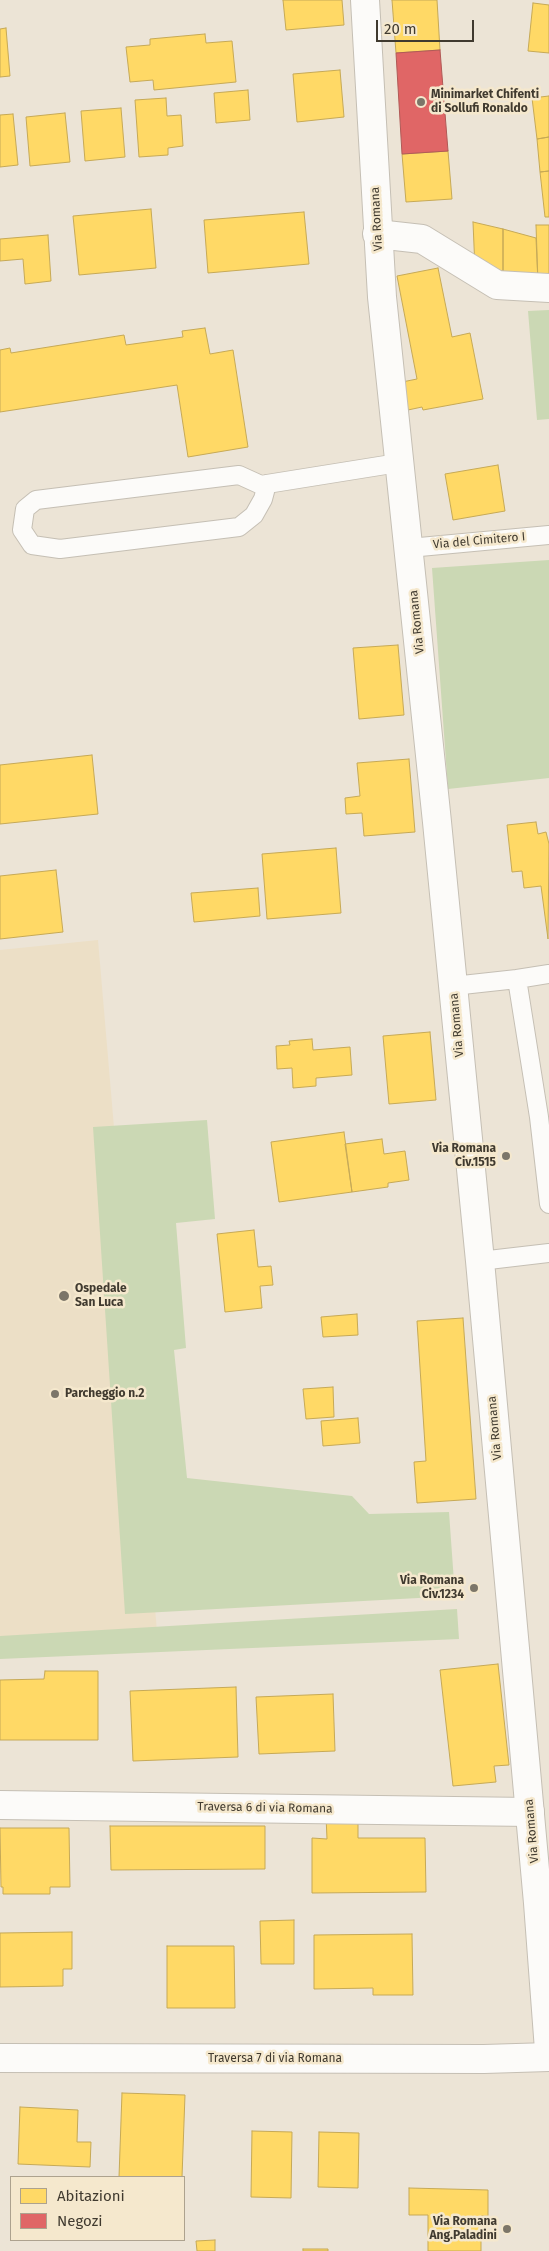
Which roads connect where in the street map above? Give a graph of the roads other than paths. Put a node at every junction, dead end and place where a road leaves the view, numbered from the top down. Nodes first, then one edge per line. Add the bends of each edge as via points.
1 (365, 0) edge
2 (377, 234) junction
3 (549, 288) edge
4 (398, 463) junction
5 (267, 484) junction
6 (549, 535) edge
7 (409, 548) junction
8 (549, 974) edge
9 (517, 979) junction
10 (453, 986) junction
11 (549, 1204) edge
12 (549, 1253) edge
13 (480, 1261) junction
14 (0, 1805) edge
15 (530, 1812) junction
16 (549, 2050) edge
17 (549, 2057) edge
18 (0, 2058) edge

1 - 2 main road, Via Romana
2 - 3 main road via 422,240 497,285
2 - 4 main road, Via Romana
4 - 5 lane
4 - 7 main road, Via Romana
5 - 5 lane via 261,485 239,475 36,500 25,509 22,530 32,544 60,549 240,527 254,515
6 - 7 lane, Via del Cimitero I
7 - 10 main road, Via Romana
8 - 9 lane
9 - 10 lane
9 - 11 lane
10 - 13 main road, Via Romana
12 - 13 lane
13 - 15 main road, Via Romana
14 - 15 main road, Traversa 6 di via Romana
15 - 16 main road, Via Romana
17 - 18 main road, Traversa 7 di via Romana

